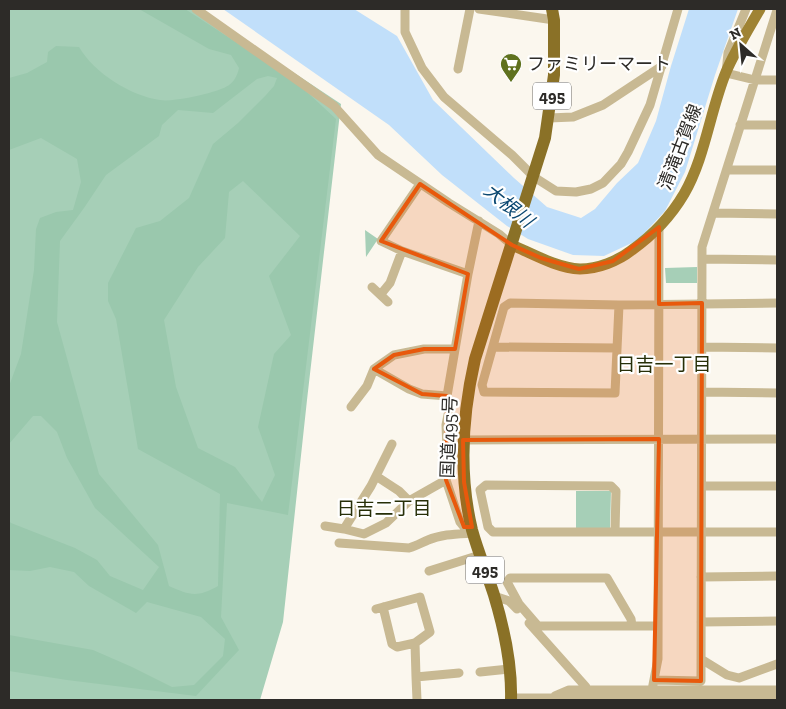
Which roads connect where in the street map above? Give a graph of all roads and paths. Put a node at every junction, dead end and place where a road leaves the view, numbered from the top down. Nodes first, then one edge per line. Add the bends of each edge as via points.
1 (196, 9) edge
2 (405, 9) edge
3 (470, 9) edge
4 (479, 9) edge
5 (678, 9) edge
6 (746, 9) edge
7 (760, 9) edge
8 (777, 10) edge
9 (553, 15) edge
10 (774, 33) edge
11 (662, 66) junction
12 (458, 69) dead end
13 (726, 72) junction
14 (755, 80) junction
15 (777, 80) edge
16 (549, 118) junction
17 (740, 126) junction
18 (777, 126) edge
19 (727, 170) junction
20 (777, 170) edge
21 (533, 180) junction
22 (420, 184) junction
23 (714, 213) junction
24 (777, 214) edge
25 (479, 221) junction
26 (659, 227) junction
27 (513, 241) junction
28 (402, 251) junction
29 (702, 259) junction
30 (777, 260) edge
31 (468, 274) junction
32 (372, 287) dead end
33 (381, 294) junction
34 (388, 302) dead end
35 (702, 303) junction
36 (777, 303) edge
37 (659, 304) junction
38 (619, 305) junction
39 (493, 347) junction
40 (702, 347) junction
41 (617, 348) junction
42 (777, 348) edge
43 (455, 349) junction
44 (374, 369) junction
45 (702, 392) junction
46 (777, 393) edge
47 (448, 396) junction
48 (351, 407) dead end
49 (446, 425) junction
50 (464, 426) junction
51 (659, 439) junction
52 (702, 439) junction
53 (777, 439) edge
54 (463, 440) junction
55 (392, 444) dead end
56 (376, 476) junction
57 (446, 480) junction
58 (702, 486) junction
59 (777, 486) edge
60 (409, 501) junction
61 (325, 526) dead end
62 (344, 529) junction
63 (472, 530) junction
64 (615, 532) junction
65 (658, 532) junction
66 (701, 532) junction
67 (777, 532) edge
68 (339, 543) dead end
69 (480, 555) junction
70 (429, 571) dead end
71 (701, 576) junction
72 (777, 576) edge
73 (494, 596) junction
74 (777, 621) edge
75 (701, 622) junction
76 (632, 626) junction
77 (658, 626) junction
78 (415, 643) junction
79 (701, 659) junction
80 (777, 664) edge
81 (509, 670) junction
82 (480, 672) dead end
83 (459, 673) dead end
84 (416, 677) junction
85 (654, 680) junction
86 (587, 690) junction
87 (777, 690) edge
88 (651, 696) edge
89 (777, 697) edge
90 (511, 699) edge
91 (545, 699) edge
92 (416, 700) edge

1 - 22 street via 334,106 378,155
2 - 21 street via 405,32 422,68 444,97 512,155
3 - 12 street
4 - 9 street
5 - 11 street
6 - 13 street via 728,53
7 - 13 main road, 清滝古賀線
8 - 10 street
9 - 16 highway, 495 via 554,75
10 - 14 street
11 - 16 street via 603,105 573,117
11 - 21 street via 650,105 628,152 603,183 584,191 564,192
13 - 14 street
13 - 26 main road, 清滝古賀線 via 684,194
14 - 15 street
14 - 17 street
16 - 21 highway, 495
17 - 18 street
17 - 19 street
19 - 20 street
19 - 23 street
21 - 27 highway, 495
22 - 25 street
22 - 28 street via 381,241
23 - 24 street
23 - 29 street via 702,247
25 - 27 street
25 - 31 street
26 - 27 main road, 清滝古賀線 via 628,253 590,268 566,266 541,258
26 - 37 street
27 - 50 highway, 国道495号 / 495 via 475,359
28 - 31 street
28 - 33 street via 390,283
29 - 30 street
29 - 35 street
31 - 43 street
32 - 33 street
33 - 34 street
35 - 36 street
35 - 37 street
35 - 40 street
37 - 38 street
37 - 51 street
38 - 39 street via 510,303 504,306
38 - 41 street
39 - 41 street
39 - 41 street via 482,385 484,392 615,393
40 - 42 street
40 - 45 street
43 - 44 street via 424,349 394,355
43 - 47 street
44 - 47 street via 422,394
44 - 48 street via 367,386
45 - 46 street
45 - 52 street
47 - 49 street
49 - 50 street
49 - 57 street
50 - 54 highway, 国道495号 / 495
51 - 52 street
51 - 54 street
51 - 65 street
52 - 53 street
52 - 58 street
54 - 63 highway, 国道495号 / 495 via 464,482
55 - 56 street
56 - 60 street
56 - 62 street
57 - 60 street
57 - 63 street via 460,522
58 - 59 street
58 - 66 street
60 - 62 street via 386,523 364,534
61 - 62 street
63 - 68 street via 409,548
63 - 69 highway, 国道495号 / 495
64 - 64 street via 493,532 488,527 480,490 486,486 611,486 616,491
64 - 65 street
65 - 66 street
65 - 77 street
66 - 67 street
66 - 71 street
69 - 70 street
69 - 73 highway, 国道495号 / 495
71 - 72 street
71 - 75 street
73 - 81 highway, 国道495号 / 495
73 - 86 street via 509,601
74 - 75 street
75 - 79 street
76 - 76 street via 538,626 519,604 507,582 510,578 607,578 632,619
76 - 77 street
77 - 85 street
78 - 78 street via 430,632 420,597 379,608 392,644
78 - 84 street
79 - 80 street via 739,678
79 - 85 street via 700,681
81 - 82 street
81 - 90 highway, 国道495号 / 495
83 - 84 street
84 - 92 street
85 - 88 street
86 - 88 street
86 - 91 street via 569,690
87 - 88 street
89 - 91 street
90 - 91 street

